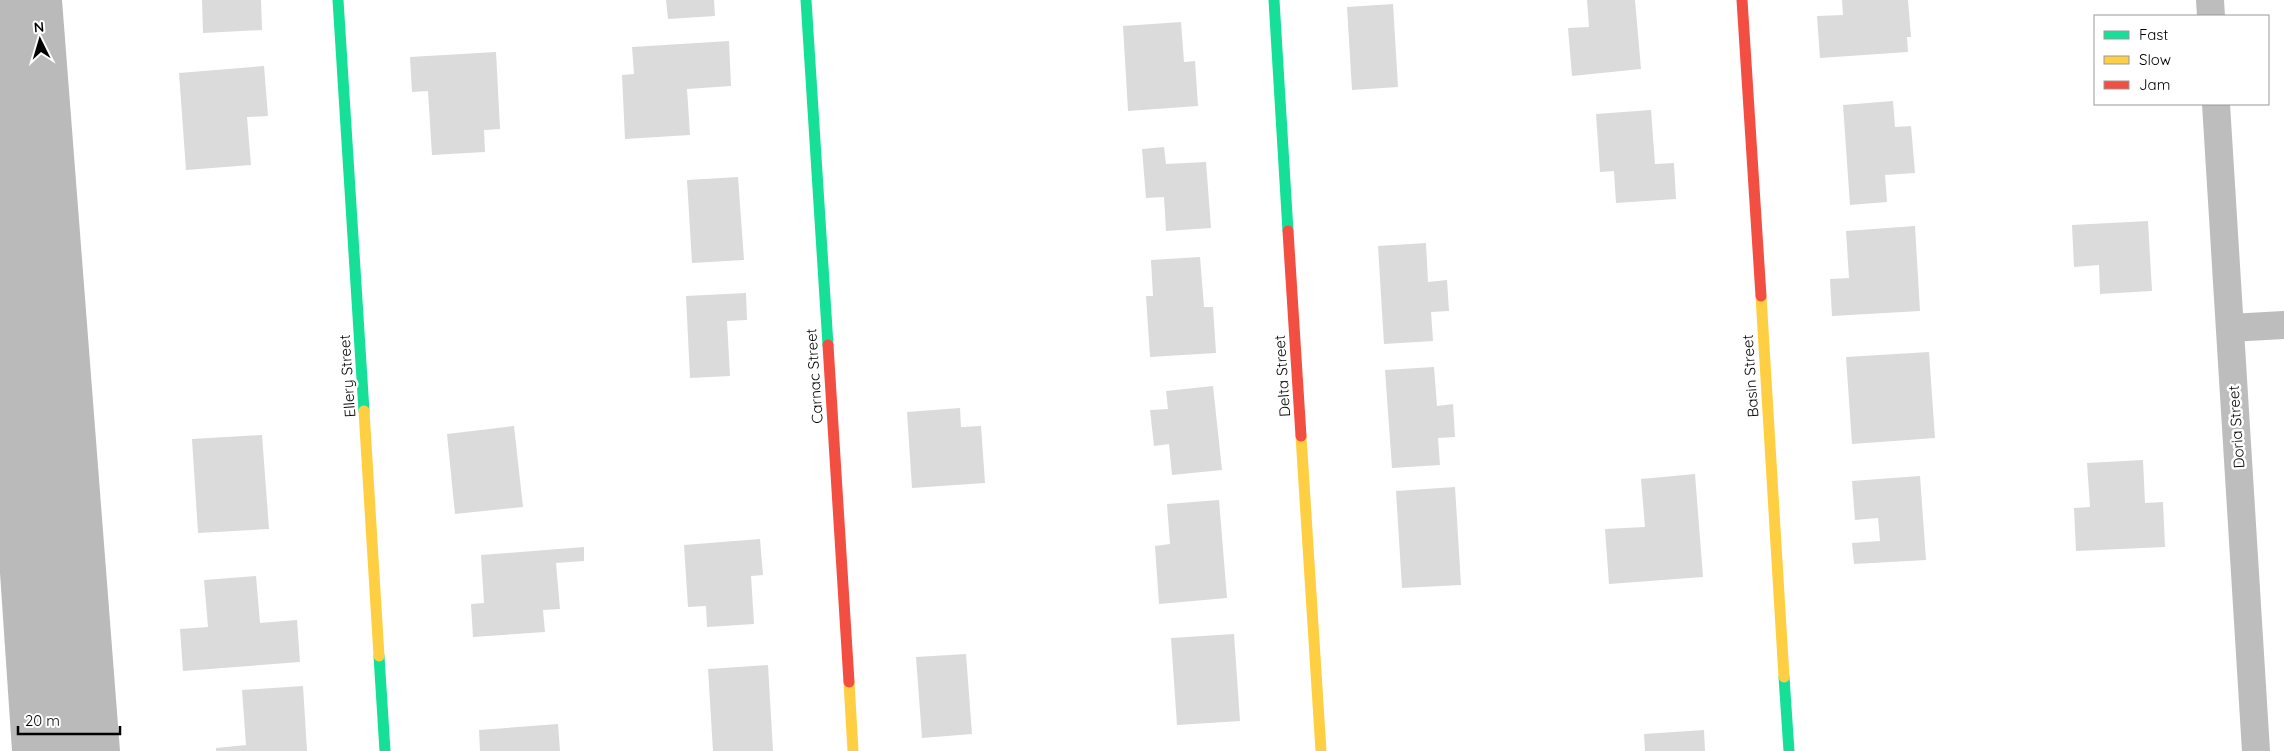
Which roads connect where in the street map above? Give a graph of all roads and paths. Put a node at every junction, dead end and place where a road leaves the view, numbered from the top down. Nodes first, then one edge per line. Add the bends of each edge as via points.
1 (338, 0) edge
2 (806, 0) edge
3 (1274, 0) edge
4 (1742, 0) edge
5 (2210, 0) edge
6 (2211, 15) edge
7 (2216, 105) edge
8 (2284, 325) edge
9 (2230, 328) junction
10 (385, 751) edge
11 (853, 751) edge
12 (1320, 751) edge
13 (1789, 751) edge
14 (2256, 751) edge

1 - 10 street, Ellery Street
2 - 11 street, Carnac Street
3 - 12 street, Delta Street
4 - 13 street, Basin Street
5 - 6 street
7 - 9 street, Doria Street
8 - 9 street
9 - 14 street, Doria Street

